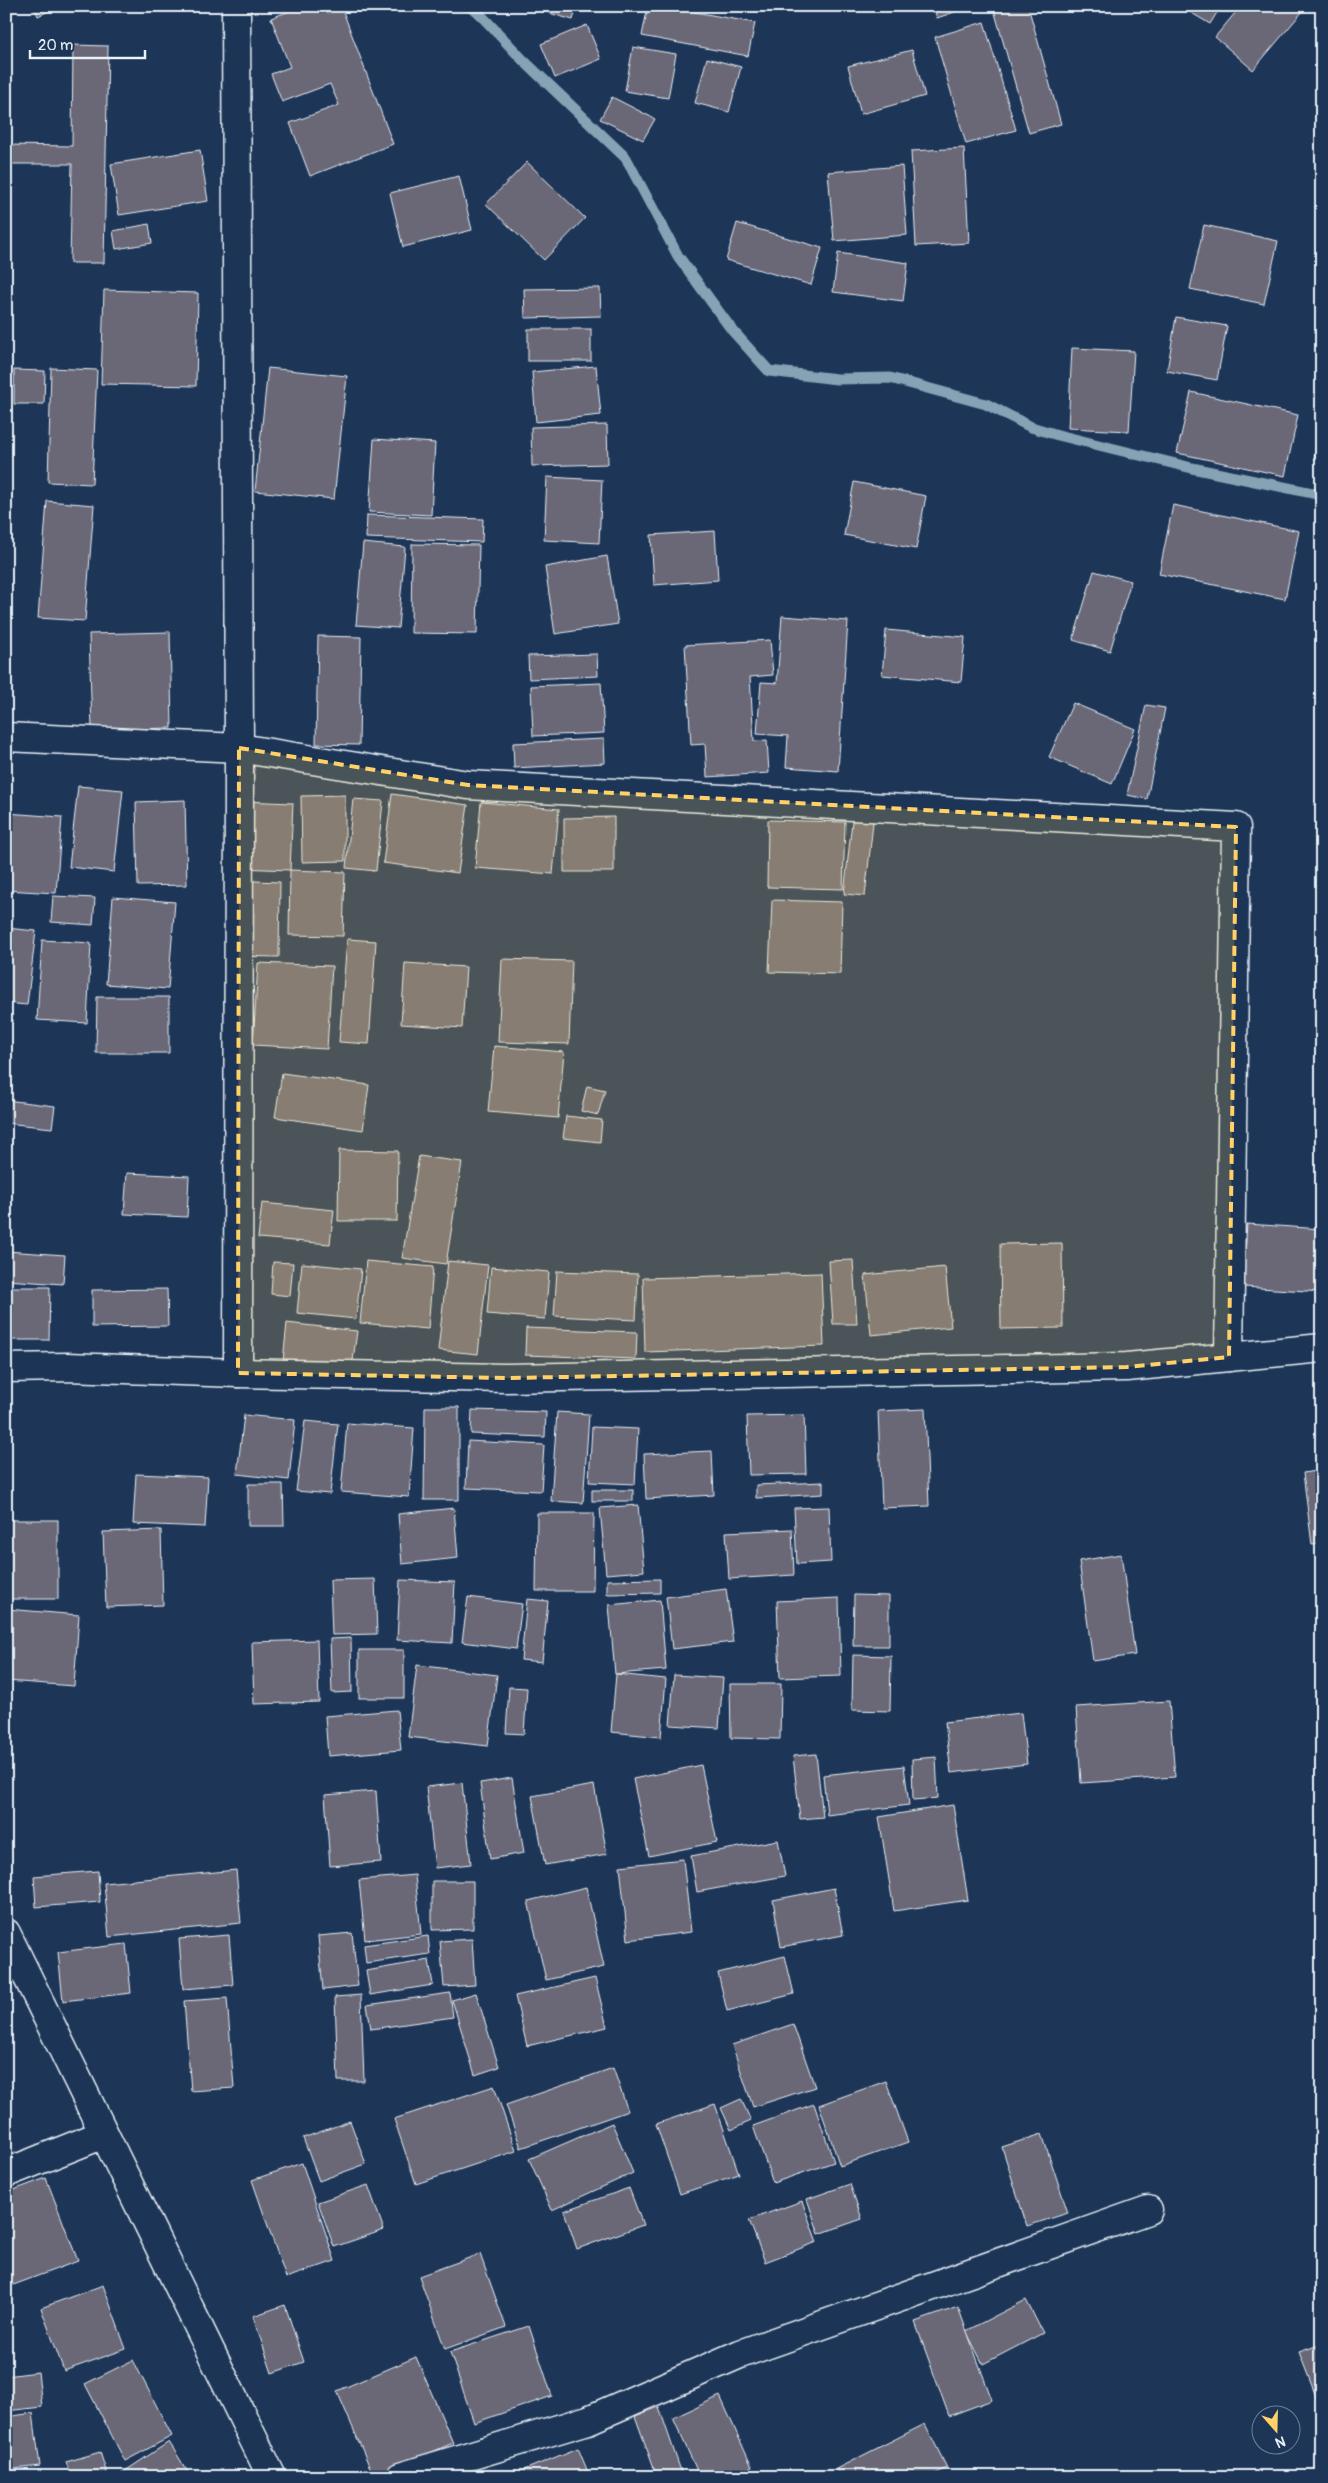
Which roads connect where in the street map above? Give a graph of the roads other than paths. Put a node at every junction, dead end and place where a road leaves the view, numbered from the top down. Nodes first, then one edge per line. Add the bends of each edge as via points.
1 (236, 6) edge
2 (6, 737) edge
3 (240, 748) junction
4 (1322, 1348) edge
5 (1230, 1357) junction
6 (6, 1368) edge
7 (238, 1373) junction
8 (6, 1933) edge
9 (104, 2134) junction
10 (6, 2173) edge
11 (1148, 2210) dead end
12 (272, 2477) edge
13 (400, 2477) edge

1 - 3 street
2 - 3 street
3 - 5 street via 468,785 1236,826
3 - 7 street
4 - 5 street
5 - 7 street via 1128,1367 546,1377
6 - 7 street
8 - 9 street
9 - 10 street
9 - 12 street
11 - 13 street via 740,2354 588,2420

